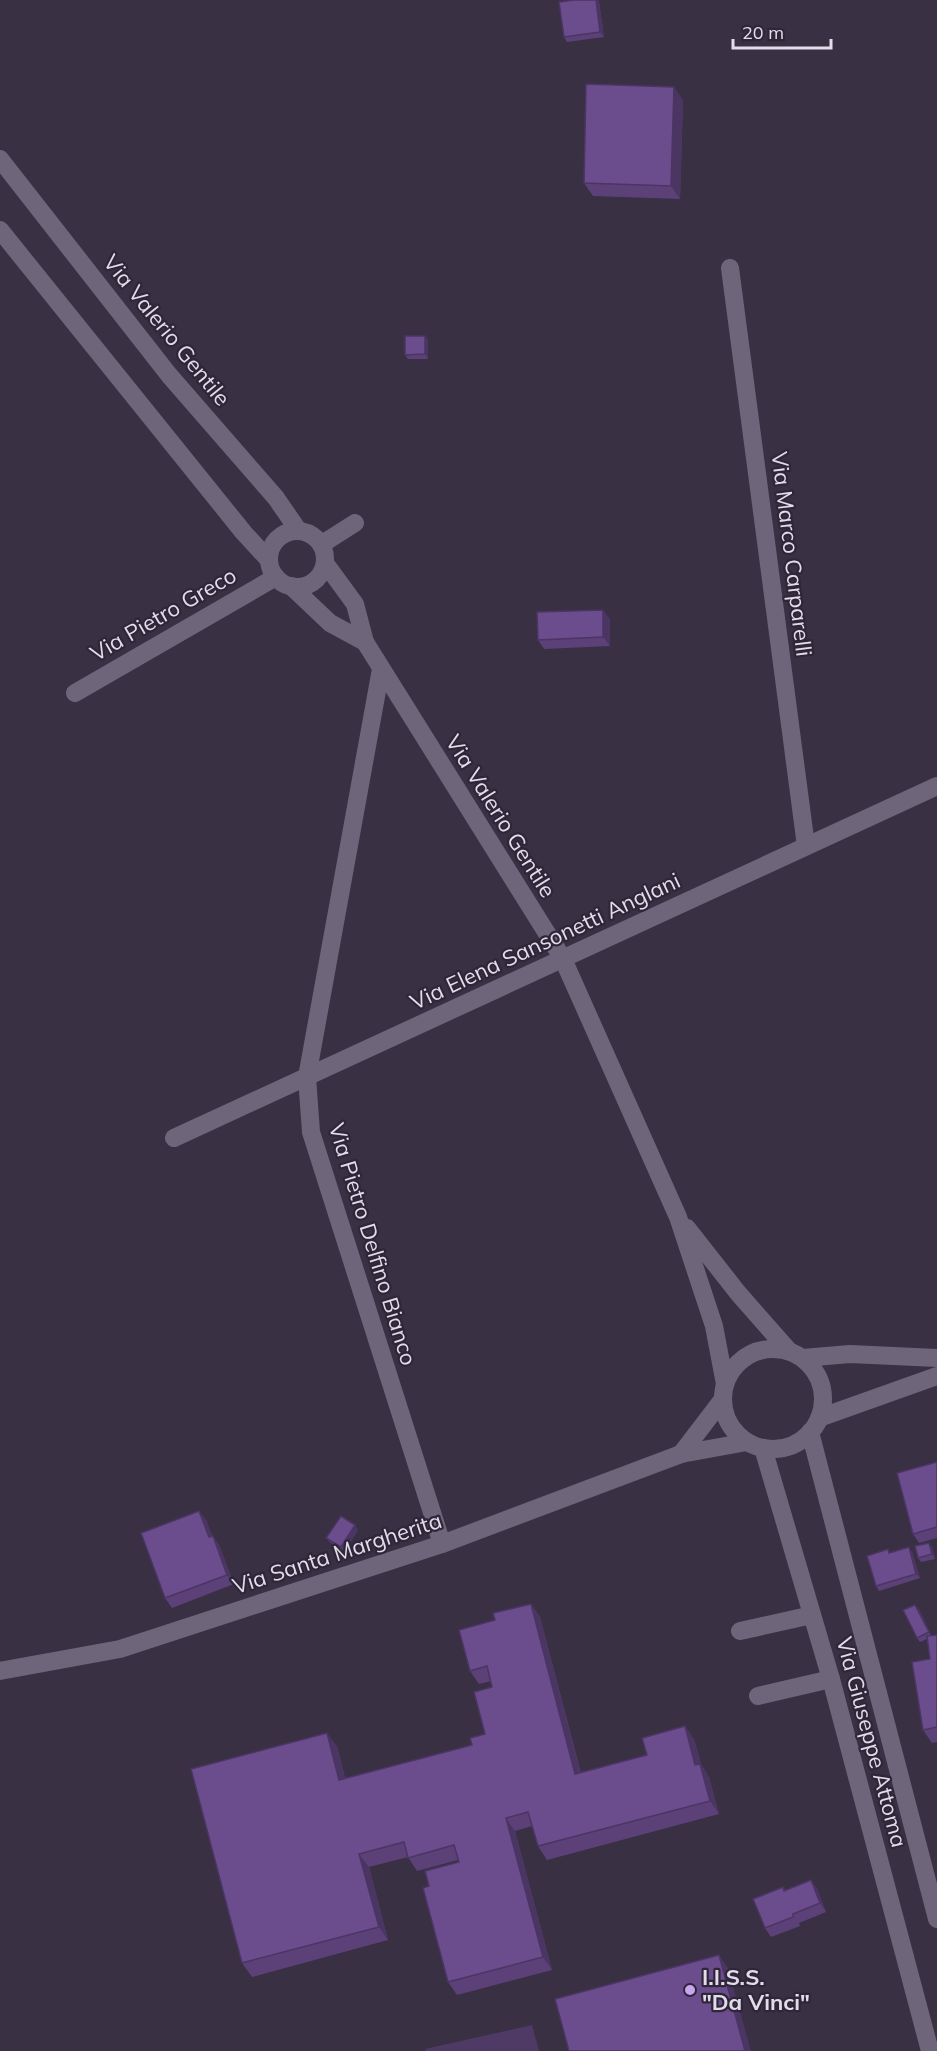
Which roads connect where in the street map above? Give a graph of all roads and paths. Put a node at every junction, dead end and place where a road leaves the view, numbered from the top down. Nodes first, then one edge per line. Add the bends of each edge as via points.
1 (0, 159) edge
2 (0, 230) edge
3 (730, 268) dead end
4 (355, 523) dead end
5 (298, 530) junction
6 (322, 544) junction
7 (325, 563) junction
8 (278, 574) junction
9 (365, 642) junction
10 (381, 669) junction
11 (75, 693) dead end
12 (937, 786) edge
13 (806, 846) junction
14 (563, 959) junction
15 (307, 1077) junction
16 (174, 1138) dead end
17 (678, 1217) junction
18 (796, 1355) junction
19 (937, 1359) edge
20 (937, 1376) edge
21 (724, 1392) junction
22 (814, 1425) junction
23 (755, 1445) junction
24 (681, 1454) junction
25 (442, 1544) junction
26 (812, 1615) junction
27 (740, 1631) dead end
28 (0, 1671) edge
29 (831, 1679) junction
30 (758, 1696) dead end
31 (937, 1919) edge
32 (930, 2051) edge

1 - 5 street, Via Valerio Gentile via 169,375 276,498
2 - 8 street
3 - 13 street, Via Marco Carparelli
4 - 6 street
5 - 6 street, Via Valerio Gentile via 308,532
5 - 8 street via 274,543
6 - 7 street, Via Valerio Gentile
7 - 8 street via 322,572 300,587
7 - 9 street, Via Valerio Gentile via 355,604
8 - 9 street via 330,623
8 - 11 street, Via Pietro Greco
9 - 10 street, Via Valerio Gentile
10 - 14 street, Via Valerio Gentile
10 - 15 street, Via Pietro Delfino Bianco
12 - 13 street, Via Elena Sansonetti Anglani
13 - 14 street, Via Elena Sansonetti Anglani
14 - 15 street, Via Elena Sansonetti Anglani
14 - 17 street, Via Valerio Gentile
15 - 16 street, Via Elena Sansonetti Anglani
15 - 25 street, Via Pietro Delfino Bianco via 311,1132
17 - 18 street, Via Valerio Gentile via 738,1293
17 - 21 street, Via Valerio Gentile via 714,1326
18 - 19 street
18 - 21 street via 773,1348 743,1358 732,1369
18 - 22 street via 814,1370 821,1385 823,1401
20 - 22 street
21 - 23 street via 726,1416 734,1431
21 - 24 street
22 - 23 street via 796,1443 780,1448
22 - 31 street, Via Giuseppe Attoma
23 - 24 street, Via Santa Margherita
23 - 26 street, Via Giuseppe Attoma
24 - 25 street, Via Santa Margherita
25 - 28 street, Via Santa Margherita via 120,1649
26 - 27 street
26 - 29 street, Via Giuseppe Attoma
29 - 30 street
29 - 32 street, Via Giuseppe Attoma

